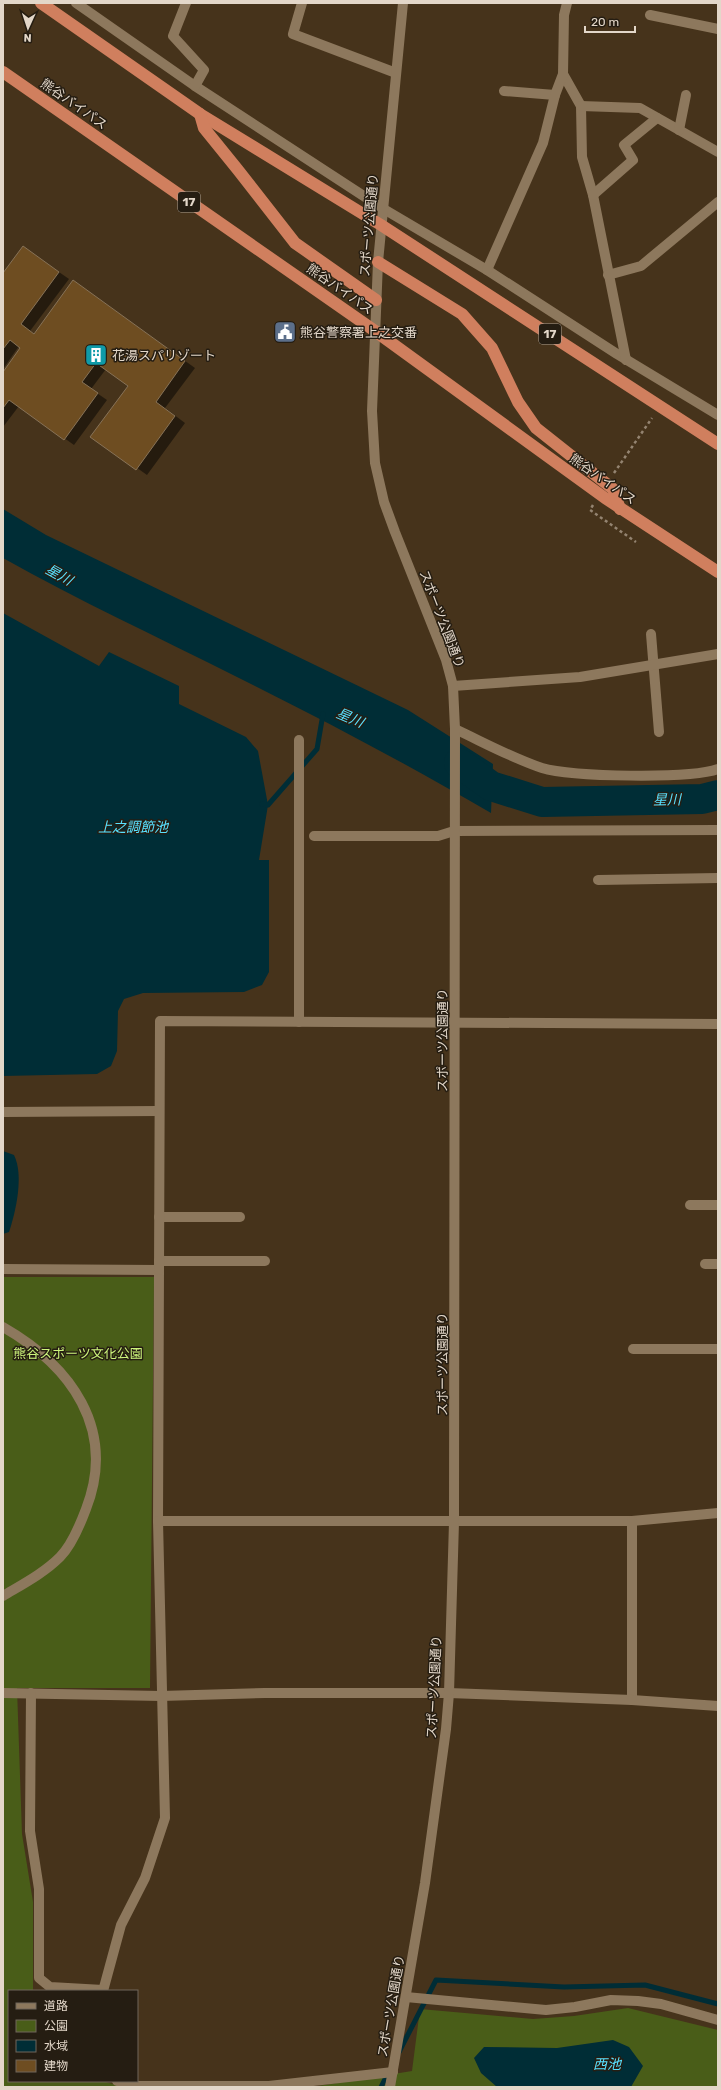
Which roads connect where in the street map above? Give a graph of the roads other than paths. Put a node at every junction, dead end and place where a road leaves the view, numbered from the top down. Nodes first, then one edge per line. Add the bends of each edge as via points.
1 (41, 3) edge
2 (76, 3) edge
3 (186, 3) edge
4 (302, 3) edge
5 (403, 3) edge
6 (567, 3) edge
7 (650, 15) dead end
8 (718, 29) edge
9 (3, 72) edge
10 (396, 73) junction
11 (563, 74) junction
12 (195, 86) junction
13 (504, 91) dead end
14 (686, 94) dead end
15 (555, 95) junction
16 (581, 106) junction
17 (200, 114) junction
18 (657, 118) junction
19 (679, 130) junction
20 (718, 152) edge
21 (593, 195) junction
22 (718, 202) edge
23 (382, 208) junction
24 (381, 225) junction
25 (378, 262) junction
26 (487, 270) junction
27 (608, 275) junction
28 (376, 300) junction
29 (375, 331) junction
30 (626, 360) junction
31 (718, 415) edge
32 (718, 444) edge
33 (620, 508) junction
34 (718, 572) edge
35 (651, 634) dead end
36 (718, 654) edge
37 (654, 664) junction
38 (453, 686) junction
39 (455, 729) junction
40 (659, 732) dead end
41 (299, 740) dead end
42 (718, 769) edge
43 (718, 830) edge
44 (454, 831) junction
45 (314, 836) dead end
46 (718, 878) edge
47 (598, 880) dead end
48 (299, 1022) junction
49 (455, 1022) junction
50 (718, 1024) edge
51 (159, 1111) junction
52 (3, 1112) edge
53 (718, 1204) edge
54 (690, 1205) dead end
55 (159, 1217) junction
56 (240, 1217) dead end
57 (265, 1261) dead end
58 (705, 1264) dead end
59 (718, 1264) edge
60 (159, 1266) junction
61 (3, 1270) edge
62 (3, 1327) edge
63 (633, 1349) dead end
64 (718, 1349) edge
65 (718, 1513) edge
66 (158, 1521) junction
67 (632, 1521) junction
68 (454, 1522) junction
69 (3, 1596) edge
70 (3, 1693) edge
71 (449, 1693) junction
72 (31, 1694) junction
73 (161, 1696) junction
74 (632, 1700) junction
75 (718, 1706) edge
76 (90, 1990) edge
77 (103, 1990) edge
78 (406, 1997) junction
79 (718, 2020) edge
80 (393, 2072) junction
81 (121, 2082) edge
82 (279, 2086) edge
83 (390, 2087) edge

1 - 17 highway, 17
2 - 12 street
3 - 12 street via 173,36 204,70
4 - 10 street via 293,34
5 - 10 street, スポーツ公園通り
6 - 11 street via 564,15
7 - 8 street
9 - 29 highway, 熊谷バイパス / 17
10 - 23 street, スポーツ公園通り
11 - 15 street
11 - 16 street
12 - 23 street
13 - 15 street
14 - 19 street
15 - 26 street via 543,143
16 - 18 street via 640,108
16 - 21 street via 582,157
17 - 24 highway, 17
17 - 28 highway via 204,128 295,244
18 - 19 street
18 - 21 street via 624,145 633,160
19 - 20 street
21 - 27 street
22 - 27 street via 642,266
23 - 24 street, スポーツ公園通り
23 - 26 street
24 - 25 street, スポーツ公園通り
24 - 32 highway, 17
25 - 28 street, スポーツ公園通り
25 - 33 highway via 462,314 492,348 518,402 536,428 613,489
26 - 30 street
27 - 30 street
28 - 29 street, スポーツ公園通り
29 - 33 highway, 熊谷バイパス / 17
29 - 38 street, スポーツ公園通り via 372,411 375,463 384,502 446,660
30 - 31 street
33 - 34 highway, 熊谷バイパス / 17
35 - 37 street
36 - 37 street
37 - 38 street via 580,677
37 - 40 street
38 - 39 street, スポーツ公園通り
39 - 42 street via 542,768 567,773 673,775
39 - 44 street, スポーツ公園通り
41 - 48 street
43 - 44 street
44 - 45 street via 438,836
44 - 49 street, スポーツ公園通り
46 - 47 street
48 - 49 street
48 - 51 street via 160,1021
49 - 50 street
49 - 68 street, スポーツ公園通り
51 - 52 street
51 - 55 street
53 - 54 street
55 - 56 street
55 - 60 street
57 - 60 street
58 - 59 street
60 - 61 street
60 - 66 street
62 - 69 street via 39,1351 62,1371 90,1420 95,1444 96,1472 82,1520 61,1556 41,1574
63 - 64 street
65 - 67 street
66 - 68 street
66 - 73 street
67 - 68 street
67 - 74 street
68 - 71 street, スポーツ公園通り
70 - 72 street
71 - 73 street
71 - 74 street
71 - 78 street, スポーツ公園通り via 441,1772
72 - 73 street
72 - 76 street via 30,1831 39,1889 39,1978 50,1987
73 - 77 street via 165,1818 145,1878 121,1925
74 - 75 street
78 - 79 street via 546,2010 611,2000 638,2001 661,2004
78 - 80 street, スポーツ公園通り
80 - 82 street
80 - 83 street, スポーツ公園通り
81 - 82 street via 137,2086

